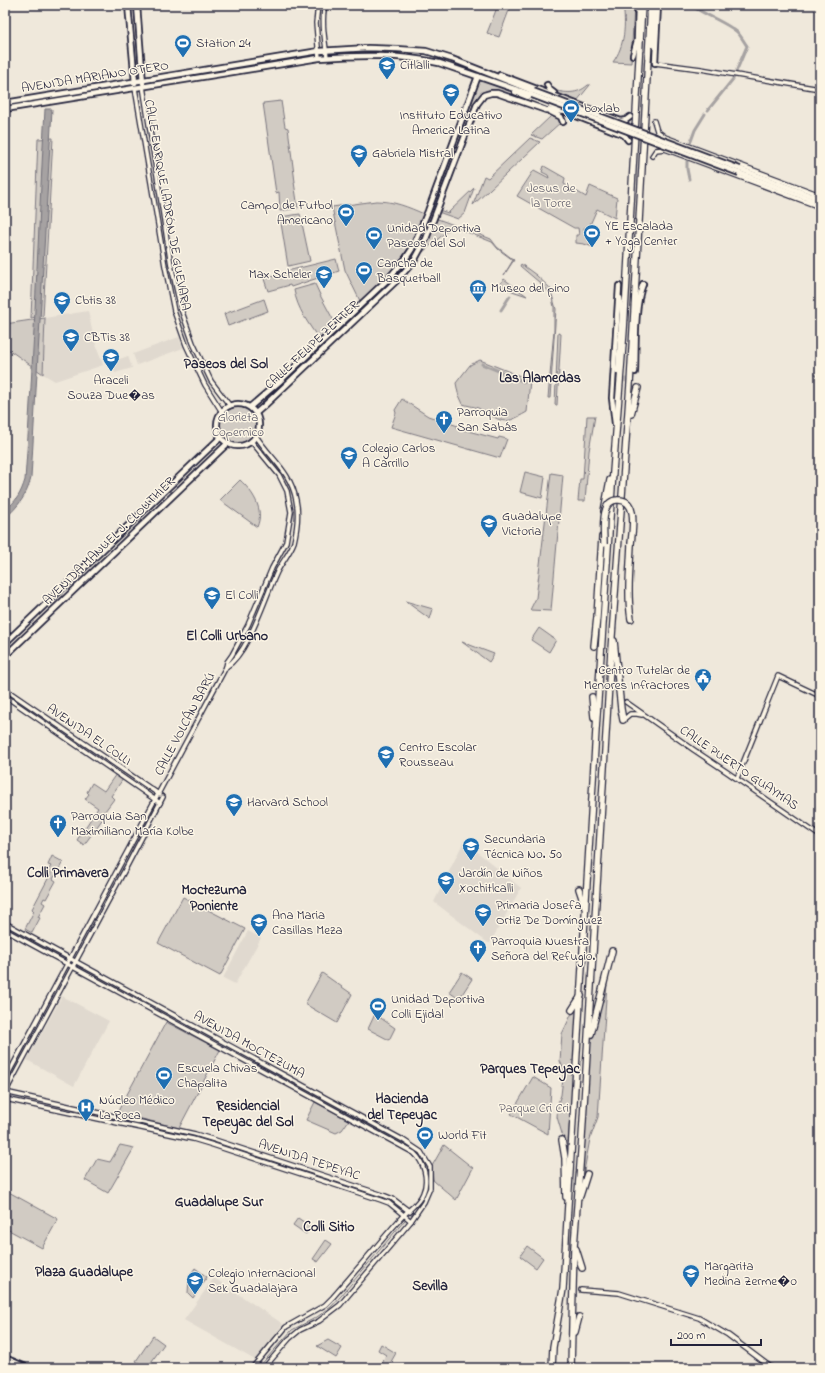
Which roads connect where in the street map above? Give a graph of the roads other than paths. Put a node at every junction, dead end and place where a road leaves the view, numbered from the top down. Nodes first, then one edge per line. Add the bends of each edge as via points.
1 (128, 5) edge
2 (137, 5) edge
3 (318, 5) edge
4 (326, 5) edge
5 (638, 5) edge
6 (642, 5) edge
7 (653, 5) edge
8 (658, 5) edge
9 (326, 50) junction
10 (319, 51) junction
11 (633, 54) dead end
12 (327, 57) junction
13 (655, 57) junction
14 (319, 58) junction
15 (655, 63) joint
16 (470, 66) junction
17 (478, 76) junction
18 (142, 80) junction
19 (488, 80) junction
20 (134, 82) junction
21 (547, 85) dead end
22 (143, 86) junction
23 (135, 88) junction
24 (820, 89) edge
25 (513, 91) junction
26 (533, 93) junction
27 (557, 96) junction
28 (5, 102) edge
29 (523, 102) junction
30 (5, 109) edge
31 (546, 110) junction
32 (568, 112) junction
33 (610, 117) junction
34 (630, 117) dead end
35 (654, 121) dead end
36 (563, 122) dead end
37 (608, 128) junction
38 (668, 138) junction
39 (628, 140) dead end
40 (665, 149) junction
41 (652, 156) dead end
42 (787, 182) junction
43 (775, 184) junction
44 (782, 192) junction
45 (820, 195) edge
46 (820, 199) edge
47 (820, 203) edge
48 (820, 206) edge
49 (643, 284) dead end
50 (193, 343) junction
51 (186, 346) junction
52 (618, 372) dead end
53 (635, 372) dead end
54 (638, 388) dead end
55 (230, 406) junction
56 (250, 407) junction
57 (222, 412) junction
58 (256, 413) junction
59 (627, 428) junction
60 (616, 434) junction
61 (256, 436) junction
62 (222, 437) junction
63 (251, 441) junction
64 (228, 443) junction
65 (613, 472) junction
66 (601, 601) junction
67 (597, 617) junction
68 (604, 617) junction
69 (631, 619) dead end
70 (613, 624) junction
71 (5, 643) edge
72 (594, 646) dead end
73 (5, 656) edge
74 (229, 663) junction
75 (5, 689) edge
76 (5, 696) edge
77 (820, 696) edge
78 (592, 697) dead end
79 (626, 702) dead end
80 (646, 717) junction
81 (624, 720) joint
82 (596, 730) junction
83 (737, 778) junction
84 (160, 792) junction
85 (156, 799) junction
86 (160, 803) junction
87 (820, 836) edge
88 (579, 889) dead end
89 (586, 910) junction
90 (5, 923) edge
91 (5, 930) edge
92 (612, 951) dead end
93 (70, 958) junction
94 (76, 961) junction
95 (68, 964) junction
96 (73, 967) junction
97 (581, 996) junction
98 (572, 1010) dead end
99 (587, 1052) junction
100 (5, 1080) edge
101 (5, 1093) edge
102 (5, 1099) edge
103 (562, 1140) dead end
104 (587, 1174) dead end
105 (358, 1186) junction
106 (356, 1191) junction
107 (577, 1206) junction
108 (568, 1207) junction
109 (409, 1211) junction
110 (404, 1215) junction
111 (414, 1215) junction
112 (411, 1221) junction
113 (574, 1244) junction
114 (582, 1268) dead end
115 (581, 1290) dead end
116 (579, 1317) dead end
117 (572, 1340) junction
118 (5, 1358) edge
119 (28, 1368) edge
120 (252, 1368) edge
121 (264, 1368) edge
122 (552, 1368) edge
123 (571, 1368) edge
124 (772, 1368) edge

1 - 20 main road
2 - 18 main road
3 - 10 street via 316,23
4 - 9 street via 323,25
5 - 11 main road
6 - 60 highway
7 - 13 main road
7 - 59 highway
8 - 13 main road
9 - 10 main road, AVENIDA MARIANO OTERO
9 - 12 street
9 - 16 main road, AVENIDA MARIANO OTERO via 368,48 426,51
10 - 14 street
10 - 18 main road, AVENIDA MARIANO OTERO
12 - 14 main road, AVENIDA MARIANO OTERO
12 - 17 main road, AVENIDA MARIANO OTERO via 394,56 424,59
13 - 15 main road
14 - 22 main road, AVENIDA MARIANO OTERO
15 - 24 street
16 - 26 main road, AVENIDA MARIANO OTERO
16 - 27 main road via 480,67
17 - 19 main road, AVENIDA MARIANO OTERO
17 - 56 main road, CALLE FELIPE ZETTER via 428,212 406,258 389,278
18 - 20 main road, AVENIDA MARIANO OTERO
18 - 22 main road
19 - 25 main road
19 - 26 main road, AVENIDA MARIANO OTERO
20 - 23 main road
20 - 28 main road, AVENIDA MARIANO OTERO
21 - 27 main road
22 - 23 main road, AVENIDA MARIANO OTERO
22 - 50 street, CALLE ENRIQUE LADRÓN DE GUEVARA via 171,265 181,310
23 - 30 main road, AVENIDA MARIANO OTERO
23 - 51 street, CALLE ENRIQUE LADRÓN DE GUEVARA via 174,312
25 - 29 main road
25 - 32 main road
26 - 43 main road, AVENIDA MARIANO OTERO, bridge
27 - 33 main road
29 - 31 main road, CALLE FELIPE ZETTER
29 - 58 main road, CALLE FELIPE ZETTER via 494,92 480,99 426,239 414,261
31 - 32 main road, CALLE FELIPE ZETTER
31 - 36 main road via 561,116
32 - 37 main road
33 - 34 main road via 623,121
33 - 37 main road via 614,124 612,128
35 - 38 street via 659,133
37 - 39 main road via 624,135
38 - 40 street via 662,142
38 - 42 street
40 - 41 street via 656,150
40 - 44 street
42 - 43 main road
42 - 45 street
43 - 44 main road
43 - 46 main road
43 - 47 main road
44 - 48 street
49 - 53 main road via 639,292
50 - 51 street
50 - 55 street, CALLE ENRIQUE LADRÓN DE GUEVARA via 211,381
51 - 57 street, CALLE ENRIQUE LADRÓN DE GUEVARA
52 - 60 main road via 622,314 619,286 612,398
54 - 59 highway
55 - 56 main road via 242,404
55 - 57 main road
56 - 58 main road
57 - 62 main road via 218,425
58 - 61 main road via 259,422
59 - 70 highway
60 - 65 highway
61 - 63 main road
61 - 74 street via 285,472 293,488 298,512 293,545 277,572 237,658
62 - 64 main road
62 - 71 main road, AVENIDA MANUEL J. CLOUTHIER
63 - 64 main road via 240,446
63 - 74 street via 279,475 287,491 291,512 286,542
64 - 73 main road, AVENIDA MANUEL J. CLOUTHIER
65 - 67 highway via 603,519
65 - 68 highway
66 - 67 highway
66 - 68 highway
66 - 69 highway, bridge via 606,508 618,500 627,502 632,510
67 - 72 highway
68 - 82 highway
70 - 81 highway
70 - 99 highway
74 - 84 street, CALLE VOLCÁN BARÚ
75 - 84 street, AVENIDA EL COLLI
76 - 85 street, AVENIDA EL COLLI
77 - 83 street via 778,676
78 - 82 highway
79 - 80 street, CALLE PUERTO GUAYMAS
80 - 81 street via 630,714
80 - 83 street, CALLE PUERTO GUAYMAS
82 - 89 highway
83 - 87 street, CALLE PUERTO GUAYMAS
84 - 85 street, CALLE VOLCÁN BARÚ
84 - 86 street, AVENIDA EL COLLI via 163,796
85 - 86 street, AVENIDA EL COLLI
85 - 93 street, CALLE VOLCÁN BARÚ
86 - 94 street
88 - 89 highway
89 - 97 highway
90 - 93 street, AVENIDA MOCTEZUMA
91 - 95 street, AVENIDA MOCTEZUMA
92 - 99 highway
93 - 94 street, AVENIDA MOCTEZUMA
93 - 95 street, CALLE VOLCÁN BARÚ
94 - 96 street
94 - 111 street, AVENIDA MOCTEZUMA via 416,1148 430,1167 430,1188
95 - 96 street, AVENIDA MOCTEZUMA
95 - 100 street, CALLE VOLCÁN BARÚ
96 - 101 street
96 - 109 street, AVENIDA MOCTEZUMA via 414,1153 422,1162 426,1183 420,1198
97 - 98 highway
97 - 108 highway
99 - 107 highway
101 - 105 street, AVENIDA TEPEYAC via 195,1134
102 - 106 street, AVENIDA TEPEYAC via 193,1139
103 - 108 highway
104 - 107 highway
105 - 106 street
105 - 109 street, AVENIDA TEPEYAC via 392,1199
106 - 110 street, AVENIDA TEPEYAC via 389,1204
107 - 113 highway
108 - 122 highway via 563,1289
109 - 110 street, AVENIDA MOCTEZUMA
109 - 111 street, AVENIDA TEPEYAC
110 - 112 street, AVENIDA TEPEYAC
110 - 120 street, AVENIDA MOCTEZUMA via 333,1298 315,1312 286,1326
111 - 112 street, AVENIDA MOCTEZUMA
112 - 121 street, AVENIDA MOCTEZUMA via 340,1305 289,1339
113 - 114 highway
113 - 117 highway
115 - 124 street via 619,1293 699,1318 728,1335
116 - 117 highway
117 - 123 highway
118 - 119 main road

